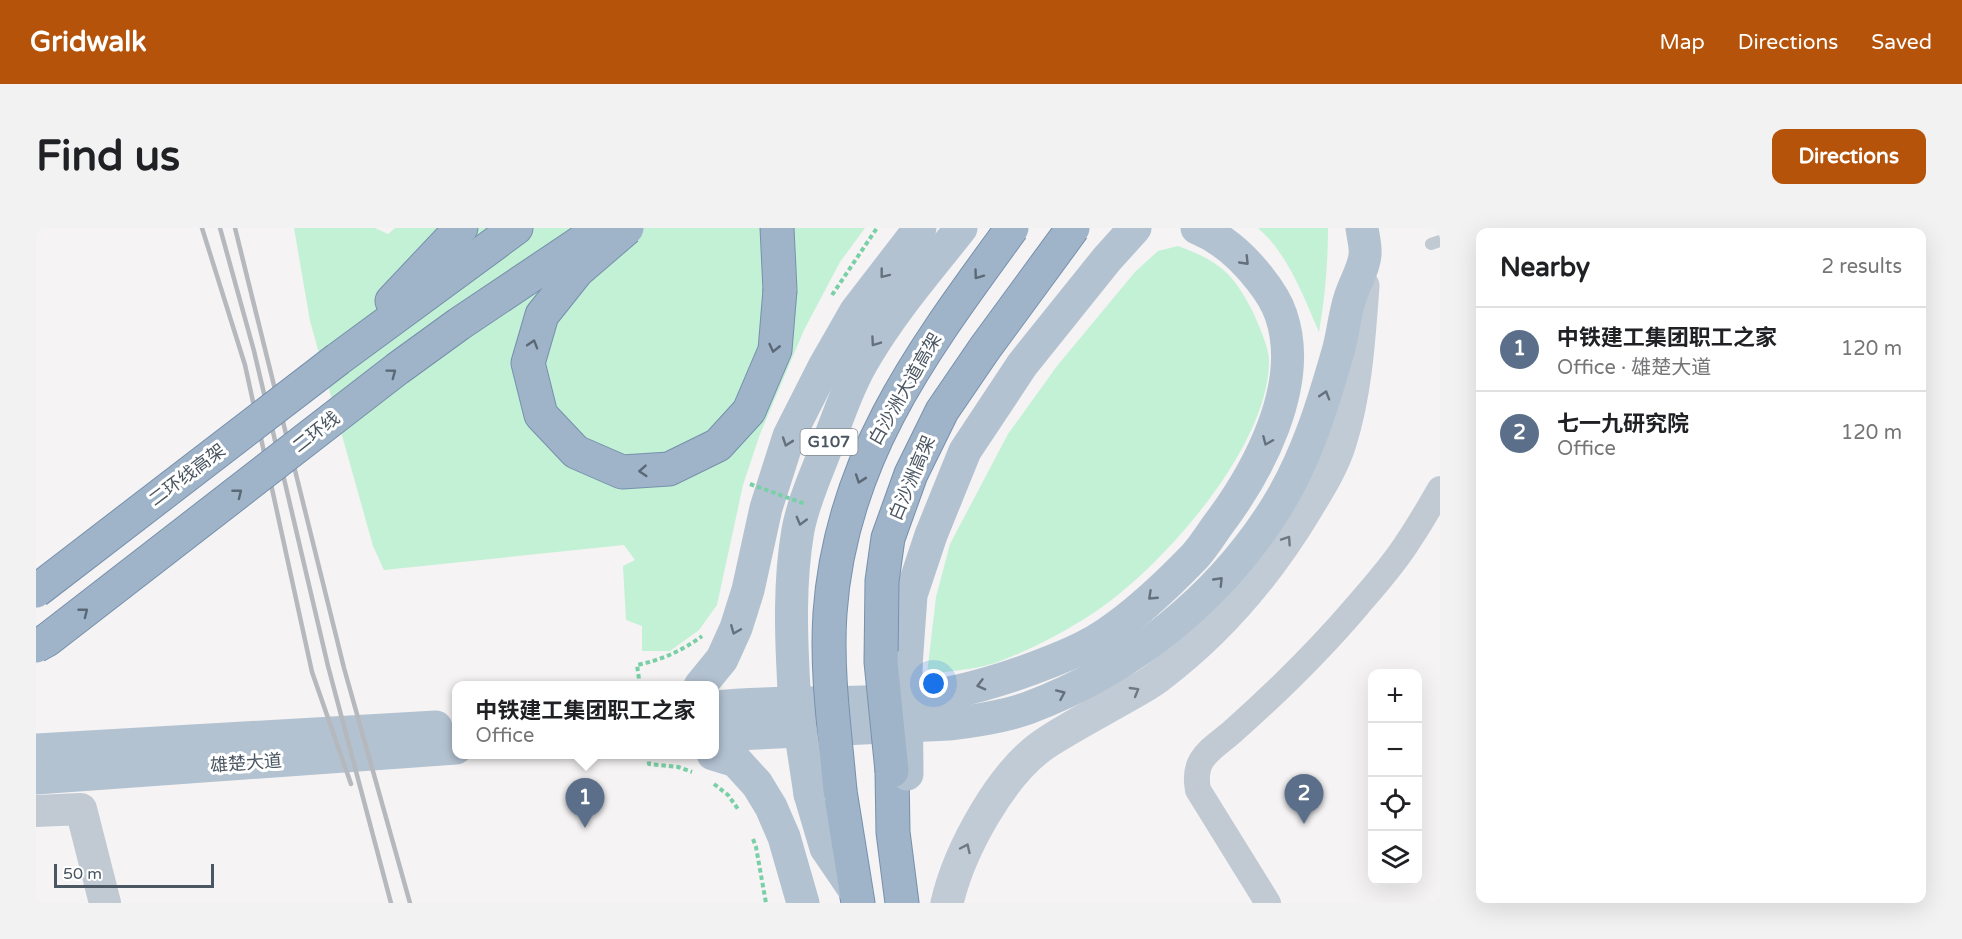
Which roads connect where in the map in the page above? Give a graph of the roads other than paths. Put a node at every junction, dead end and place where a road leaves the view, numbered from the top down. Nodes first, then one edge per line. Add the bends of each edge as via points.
1 (461, 228) edge
2 (516, 228) edge
3 (602, 228) edge
4 (627, 228) edge
5 (777, 228) edge
6 (920, 228) edge
7 (962, 228) edge
8 (1012, 228) edge
9 (1197, 228) edge
10 (1138, 229) edge
11 (1070, 233) edge
12 (1364, 237) edge
13 (338, 359) junction
14 (1440, 489) edge
15 (36, 591) edge
16 (36, 645) edge
17 (704, 681) edge
18 (719, 707) edge
19 (452, 726) edge
20 (719, 735) edge
21 (452, 748) edge
22 (36, 750) edge
23 (707, 770) edge
24 (900, 772) junction
25 (36, 778) edge
26 (825, 792) junction
27 (36, 811) edge
28 (857, 898) edge
29 (105, 903) edge
30 (803, 903) edge
31 (902, 903) edge
32 (947, 903) edge
33 (1268, 903) edge

1 - 13 highway
2 - 13 highway
16 -> 3 highway, 二环线, bridge via 57,633 406,363
5 -> 4 highway, bridge via 780,290 775,350 749,411 718,446 669,469 622,472 576,452 541,415 528,363 542,315 577,270
6 -> 17 main road via 856,311 789,436 766,508 736,628 722,659
7 -> 26 main road, G107, bridge via 865,356 798,529 791,634 794,689
8 -> 26 highway, 白沙洲大道高架, bridge via 928,344 893,404 870,451 848,513 830,615
9 -> 18 main road via 1215,236 1245,260 1265,286 1281,314 1288,352 1283,396 1268,442 1234,504 1196,554 1148,601 1105,635 1006,678 895,700
10 - 24 main road, bridge via 1107,259 1022,365 965,451 910,595
11 - 24 highway, 白沙洲高架, bridge via 942,411 911,474 888,538 882,581 880,662
20 -> 12 main road via 983,720 1070,690 1154,640 1189,610 1253,541 1295,473 1316,426 1343,335
32 -> 12 main road via 967,844 1014,770 1046,742 1157,678 1215,629 1289,538 1321,486 1340,444 1356,372
13 - 15 highway, 二环线高架, bridge
14 - 33 street via 1388,570 1330,639 1197,766 1198,790
19 - 22 main road, 雄楚大道
21 - 25 main road, 雄楚大道
23 - 30 main road via 736,762 757,784 784,837
24 - 31 highway, 白沙洲高架 via 893,832
26 - 28 highway
27 - 29 street via 81,809

